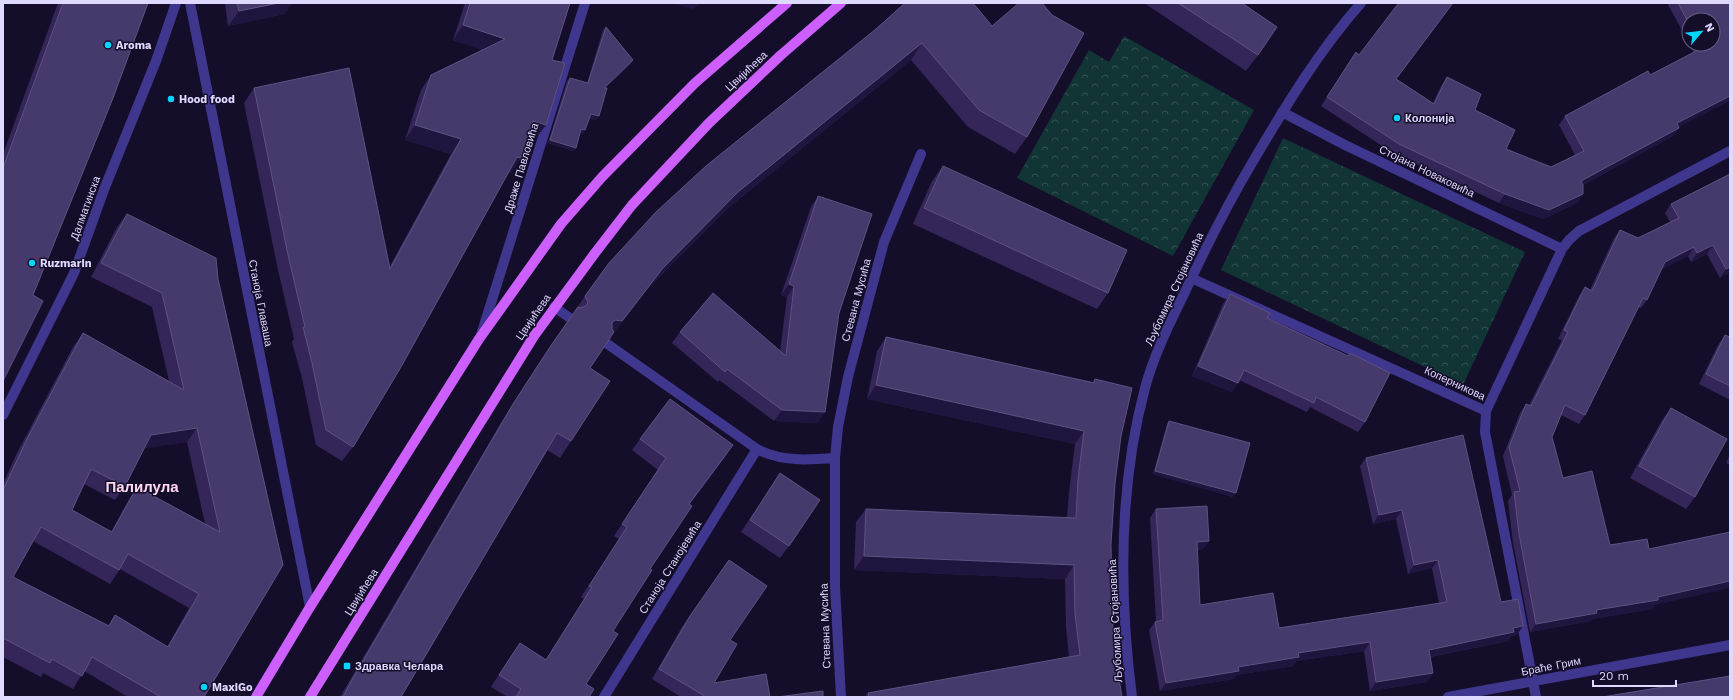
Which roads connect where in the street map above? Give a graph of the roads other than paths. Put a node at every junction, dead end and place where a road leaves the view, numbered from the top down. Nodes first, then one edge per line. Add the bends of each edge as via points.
1 (176, 3) edge
2 (190, 3) edge
3 (585, 3) edge
4 (786, 3) edge
5 (841, 3) edge
6 (1361, 3) edge
7 (1282, 112) junction
8 (1730, 151) edge
9 (921, 154) dead end
10 (1562, 249) junction
11 (1192, 278) junction
12 (554, 307) junction
13 (570, 318) edge
14 (479, 339) junction
15 (606, 343) edge
16 (1486, 411) junction
17 (3, 415) edge
18 (757, 449) junction
19 (835, 458) junction
20 (310, 608) junction
21 (1730, 645) edge
22 (1533, 682) junction
23 (256, 697) edge
24 (310, 697) edge
25 (604, 697) edge
26 (840, 697) edge
27 (1132, 697) edge
28 (1448, 697) edge
29 (1536, 697) edge

1 - 17 street, Далматинска via 74,273
2 - 20 street, Станоја Главаша
3 - 14 street, Драже Павловића
4 - 14 main road via 695,83 602,178 561,224
5 - 12 main road, Цвијићева via 708,123 669,164 632,205
6 - 7 street, Љубомира Стојановића via 1316,59
7 - 10 street, Стојана Новаковића
7 - 11 street, Љубомира Стојановића via 1234,194
8 - 10 street via 1579,231
9 - 19 street, Стевана Мусића via 884,242 848,377
10 - 16 street
11 - 16 street, Коперникова
11 - 27 street, Љубомира Стојановића via 1160,345 1145,388 1126,496 1123,582
12 - 13 street
12 - 24 main road, Цвијићева
14 - 20 main road
15 - 18 street
16 - 22 street, Коперникова via 1485,432
18 - 19 street via 780,459
18 - 25 street, Станоја Станојевића
19 - 26 street, Стевана Мусића via 835,587
20 - 23 main road
21 - 22 street, Браће Грим
22 - 28 street, Браће Грим
22 - 29 street, Коперникова

